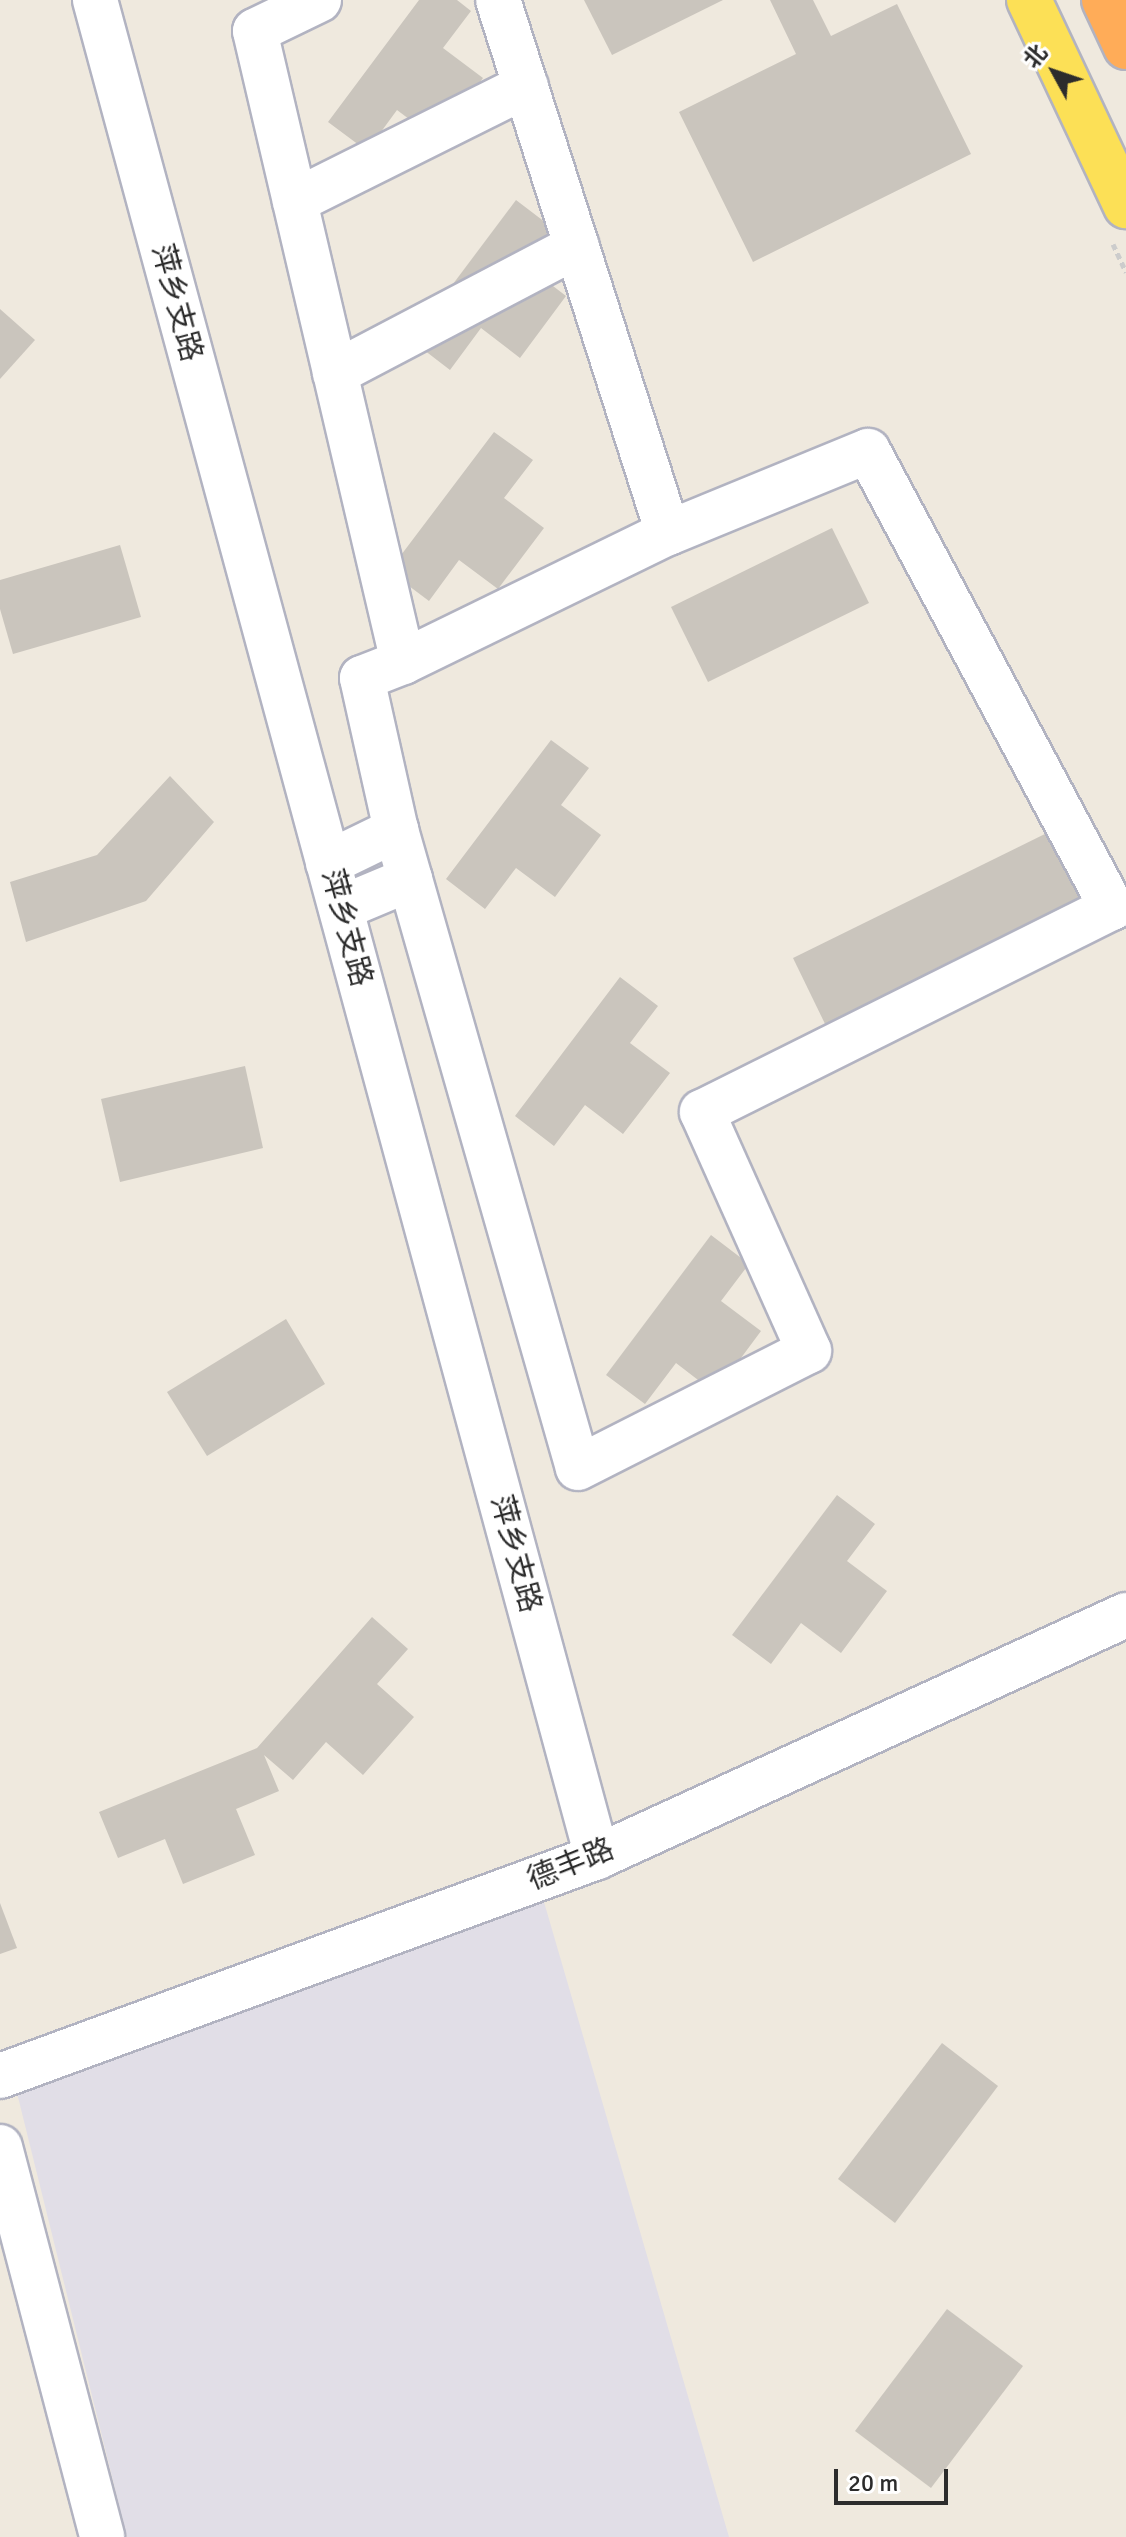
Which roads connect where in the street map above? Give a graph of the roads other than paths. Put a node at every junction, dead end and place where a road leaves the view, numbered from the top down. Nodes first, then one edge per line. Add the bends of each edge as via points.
1 (95, 0) edge
2 (319, 0) edge
3 (498, 0) edge
4 (1029, 0) edge
5 (1104, 0) edge
6 (1126, 47) edge
7 (526, 86) junction
8 (295, 201) junction
9 (1126, 206) edge
10 (577, 246) junction
11 (335, 373) junction
12 (668, 533) junction
13 (403, 662) junction
14 (396, 830) junction
15 (328, 863) junction
16 (410, 879) junction
17 (341, 908) junction
18 (1126, 1615) edge
19 (597, 1857) junction
20 (0, 2076) edge
21 (0, 2147) edge
22 (102, 2537) edge

1 - 15 street, 萍乡支路
2 - 8 street via 255,31
3 - 7 street
4 - 9 main road
5 - 6 highway
7 - 8 street
7 - 10 street
8 - 11 street
10 - 11 street
10 - 12 street
11 - 13 street
12 - 13 street
12 - 16 street via 868,451 1112,908 702,1112 809,1351 578,1468
13 - 14 street via 362,678
14 - 15 street
14 - 16 street
15 - 17 street, 萍乡支路
16 - 17 street
17 - 19 street, 萍乡支路
18 - 19 street, 德丰路
19 - 20 street, 德丰路
21 - 22 street

